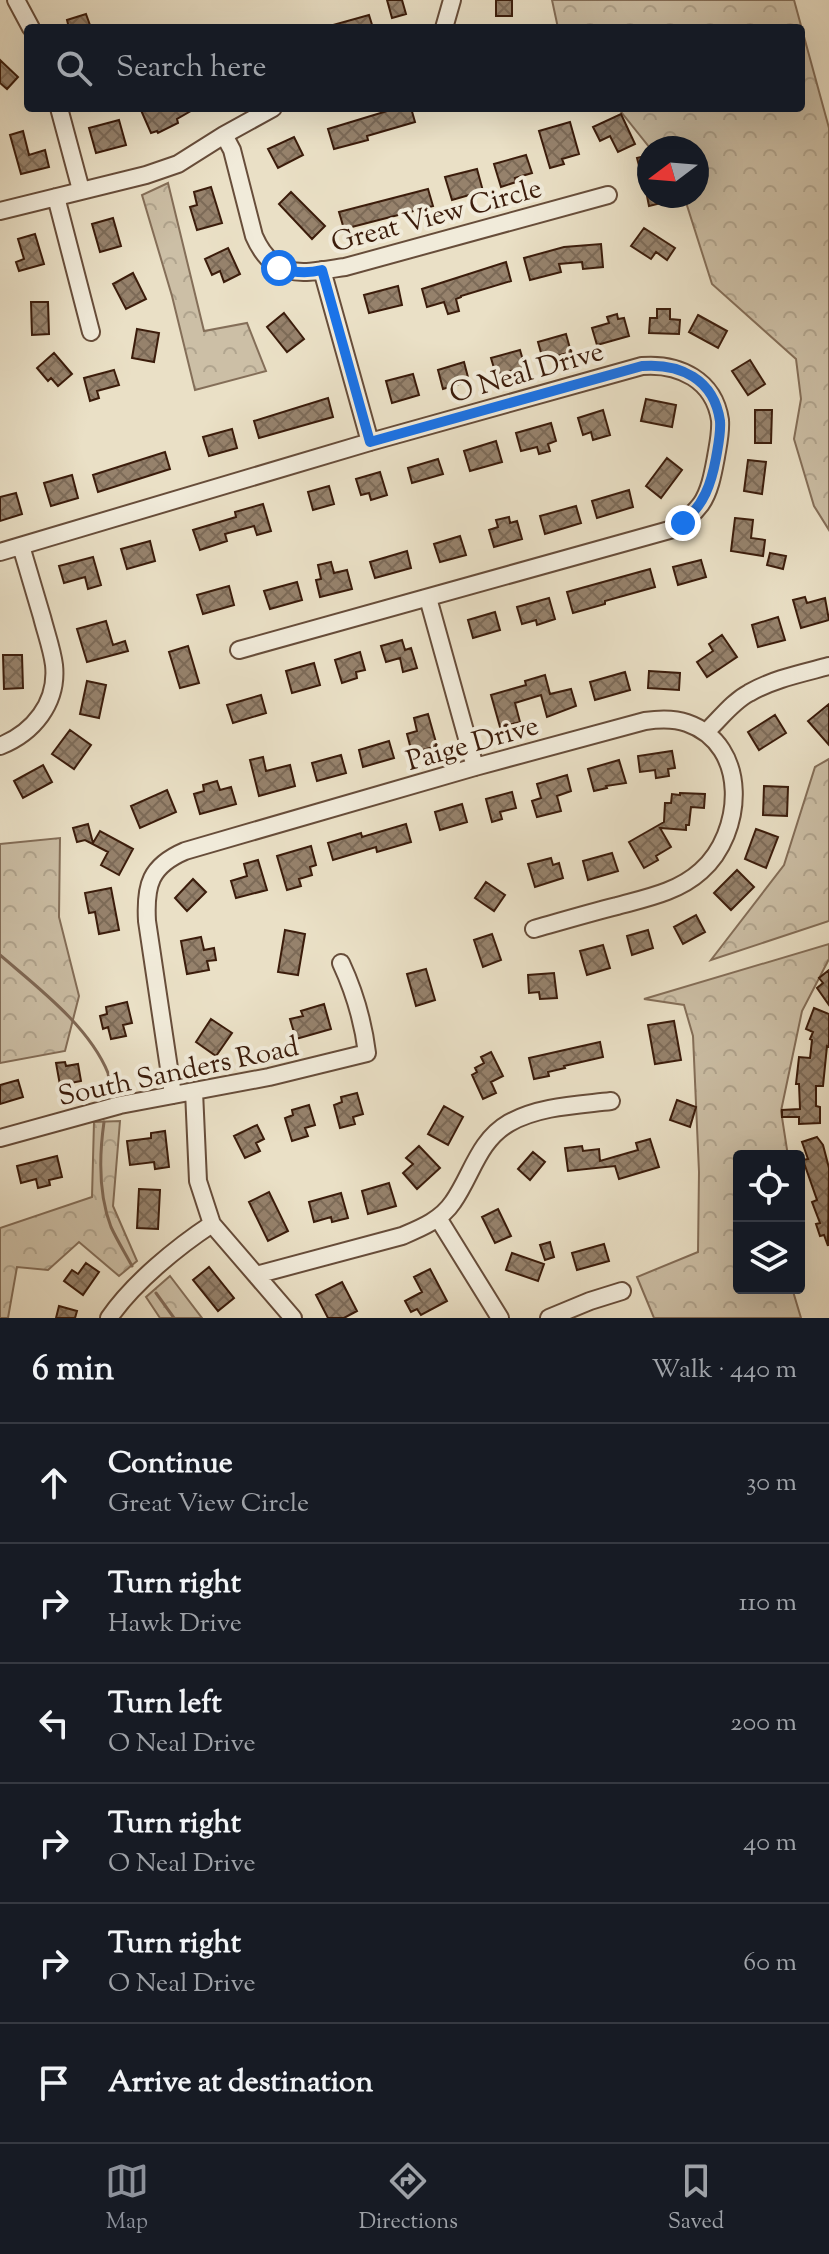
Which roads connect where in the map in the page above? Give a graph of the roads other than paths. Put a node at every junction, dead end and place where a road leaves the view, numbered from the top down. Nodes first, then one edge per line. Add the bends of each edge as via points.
1 (16, 0) edge
2 (452, 0) edge
3 (29, 24) edge
4 (445, 24) edge
5 (60, 112) edge
6 (266, 112) edge
7 (224, 135) junction
8 (81, 190) junction
9 (608, 195) dead end
10 (56, 197) junction
11 (0, 211) edge
12 (322, 270) junction
13 (91, 332) dead end
14 (370, 442) junction
15 (21, 546) junction
16 (0, 552) edge
17 (428, 598) junction
18 (239, 650) dead end
19 (829, 666) edge
20 (706, 732) junction
21 (0, 746) edge
22 (475, 767) junction
23 (534, 929) dead end
24 (341, 963) dead end
25 (194, 1091) junction
26 (173, 1095) junction
27 (611, 1101) dead end
28 (0, 1138) edge
29 (438, 1218) junction
30 (212, 1224) junction
31 (256, 1275) junction
32 (622, 1291) dead end
33 (109, 1318) edge
34 (293, 1318) edge
35 (500, 1318) edge
36 (549, 1318) edge

1 - 3 street
2 - 4 street
5 - 8 street
6 - 7 street
7 - 8 street via 178,164
7 - 12 street, Great View Circle via 260,249 279,268
8 - 10 street
9 - 12 street, Great View Circle
10 - 11 street
10 - 13 street
12 - 14 street
14 - 15 street, O Neal Drive
14 - 17 street, O Neal Drive via 659,364 687,372 706,388 718,410 720,434 708,491 673,529
15 - 16 street, O Neal Drive
15 - 21 street via 54,681 38,720
17 - 18 street, O Neal Drive
17 - 22 street
19 - 20 street via 748,693
20 - 22 street, Paige Drive via 672,719 645,721
20 - 23 street via 726,760 735,794 729,826 712,860 673,889
22 - 26 street, Paige Drive via 185,851 163,862 148,887 146,911
24 - 25 street, South Sanders Road via 363,1024 367,1053
25 - 26 street, South Sanders Road
25 - 30 street via 198,1181
26 - 28 street, South Sanders Road
27 - 29 street via 537,1112 507,1124 480,1151 452,1205
29 - 31 street via 402,1236
29 - 35 street
30 - 31 street
30 - 33 street via 134,1288
31 - 34 street
32 - 36 street

